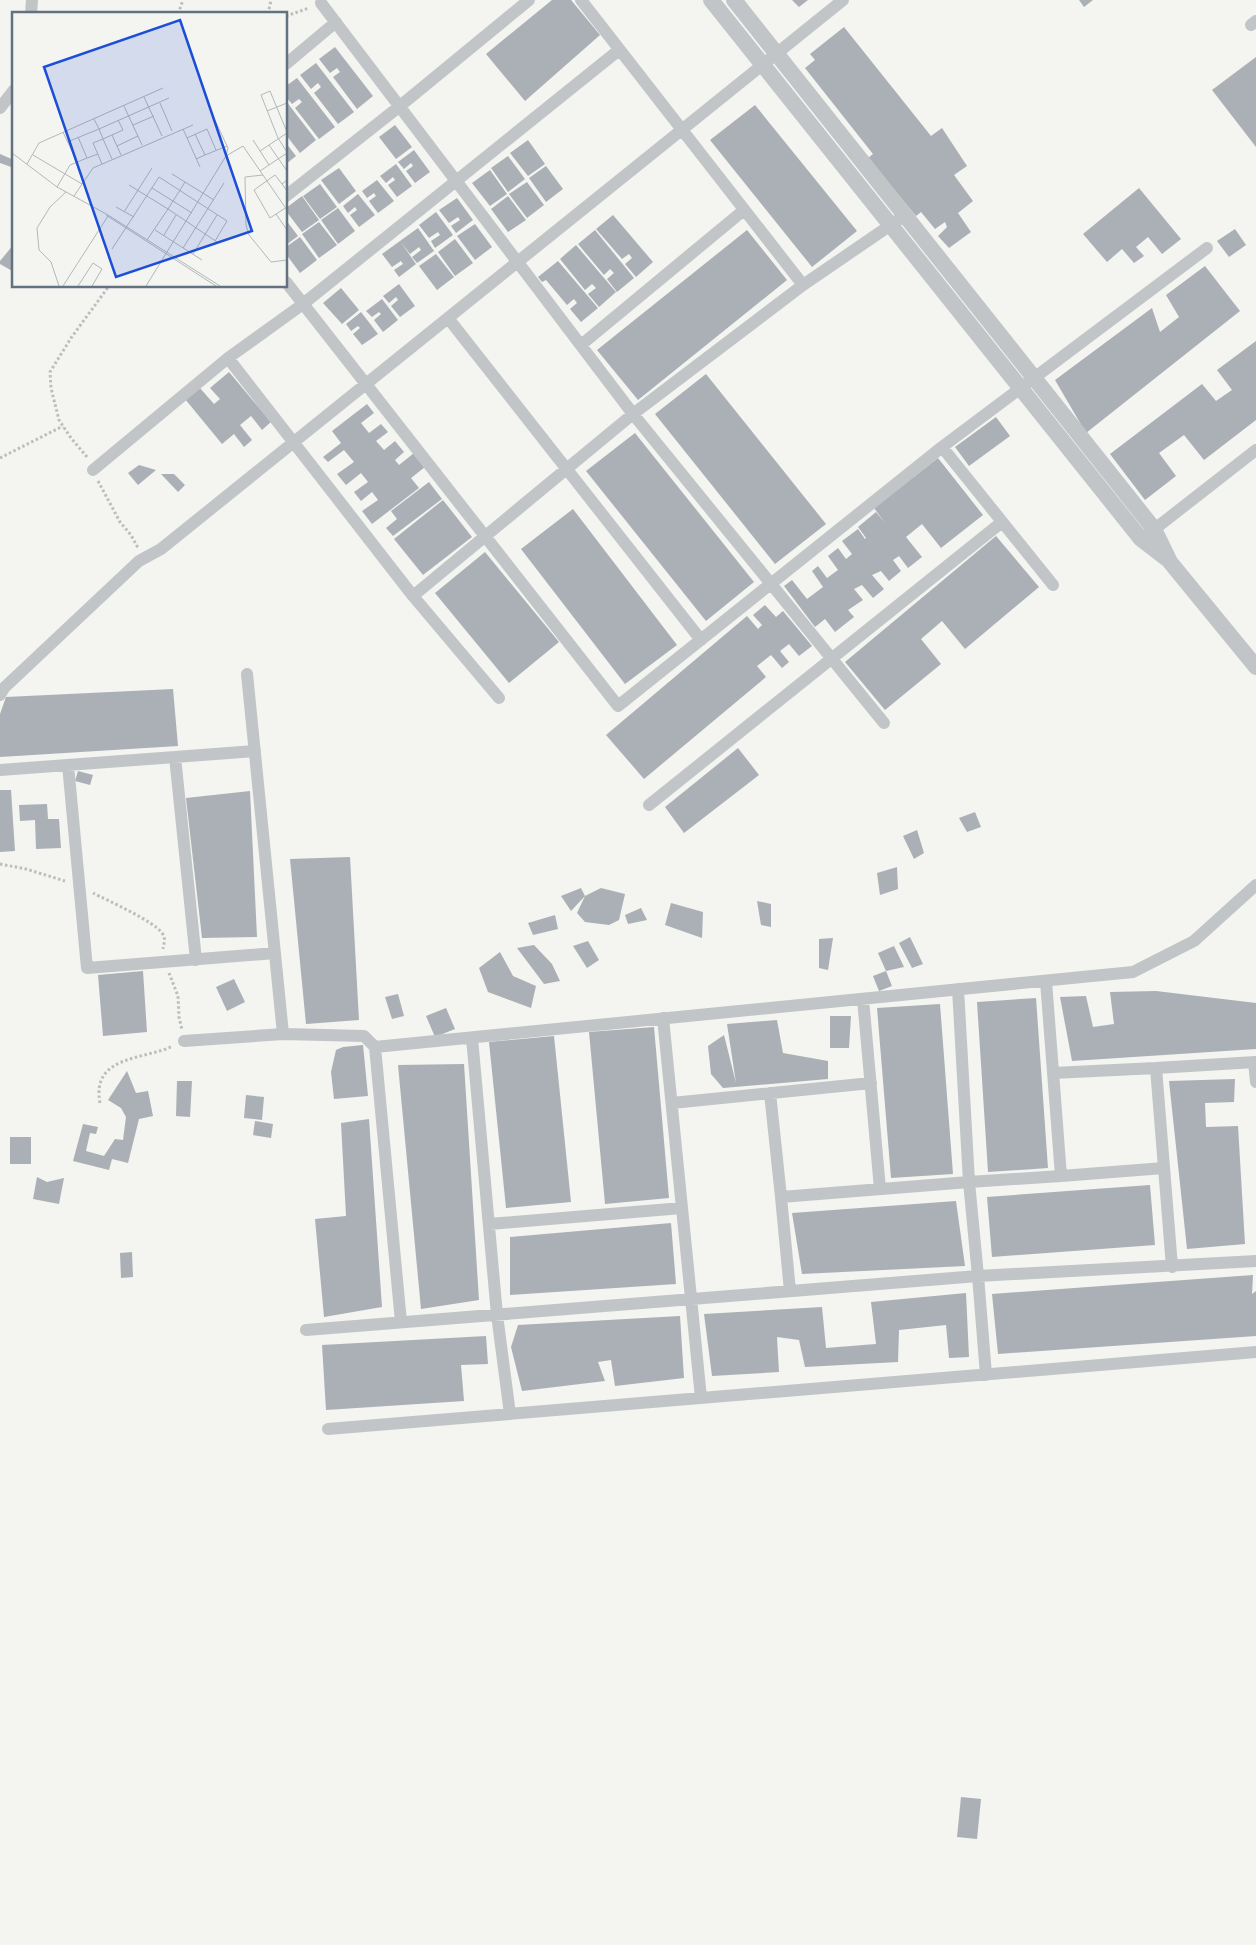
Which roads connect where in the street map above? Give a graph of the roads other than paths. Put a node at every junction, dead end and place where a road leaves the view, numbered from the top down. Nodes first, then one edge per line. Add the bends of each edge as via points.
1 (529, 0) edge
2 (580, 0) edge
3 (711, 0) edge
4 (734, 0) edge
5 (843, 0) edge
6 (321, 3) dead end
7 (336, 22) junction
8 (619, 50) junction
9 (777, 53) junction
10 (288, 62) edge
11 (763, 65) junction
12 (12, 93) edge
13 (400, 106) junction
14 (0, 108) edge
15 (681, 130) junction
16 (456, 180) junction
17 (288, 194) edge
18 (744, 210) junction
19 (904, 214) junction
20 (891, 226) junction
21 (1207, 248) dead end
22 (518, 262) junction
23 (288, 285) edge
24 (803, 285) junction
25 (303, 304) junction
26 (448, 318) junction
27 (581, 345) junction
28 (228, 358) junction
29 (1035, 378) junction
30 (366, 384) junction
31 (1021, 389) junction
32 (633, 414) junction
33 (292, 443) junction
34 (942, 447) junction
35 (1256, 450) edge
36 (567, 469) junction
37 (93, 470) road end
38 (1002, 522) junction
39 (1154, 529) junction
40 (485, 536) junction
41 (1141, 539) junction
42 (1170, 562) junction
43 (772, 583) junction
44 (1053, 585) dead end
45 (413, 596) junction
46 (701, 640) junction
47 (832, 658) junction
48 (1256, 667) edge
49 (247, 674) dead end
50 (1, 691) edge
51 (499, 698) dead end
52 (884, 723) dead end
53 (255, 751) junction
54 (175, 758) junction
55 (68, 765) junction
56 (0, 770) edge
57 (649, 804) dead end
58 (1256, 885) edge
59 (275, 953) junction
60 (196, 960) junction
61 (1046, 981) junction
62 (958, 989) junction
63 (863, 999) junction
64 (663, 1018) junction
65 (283, 1034) junction
66 (472, 1038) junction
67 (184, 1041) dead end
68 (375, 1047) junction
69 (1255, 1062) edge
70 (1156, 1068) junction
71 (1053, 1073) junction
72 (1256, 1082) edge
73 (871, 1083) junction
74 (770, 1093) junction
75 (672, 1103) junction
76 (1164, 1168) junction
77 (1061, 1176) junction
78 (969, 1182) junction
79 (880, 1189) junction
80 (781, 1197) junction
81 (682, 1208) junction
82 (489, 1224) junction
83 (1256, 1262) edge
84 (1172, 1267) junction
85 (978, 1276) junction
86 (790, 1291) junction
87 (691, 1299) junction
88 (497, 1315) junction
89 (401, 1322) junction
90 (306, 1330) dead end
91 (1256, 1352) edge
92 (986, 1375) junction
93 (701, 1398) junction
94 (510, 1414) junction
95 (328, 1429) dead end

1 - 13 street
2 - 8 street
3 - 11 street
4 - 9 street
5 - 9 street
6 - 7 street
7 - 10 street
7 - 13 street
8 - 15 street
8 - 16 street
9 - 11 street
9 - 19 street
11 - 15 street
11 - 20 street
12 - 14 street
13 - 16 street
13 - 17 street
15 - 18 street
15 - 22 street
16 - 22 street
16 - 25 street
18 - 24 street
18 - 27 street
19 - 20 street
19 - 29 street
20 - 24 street
20 - 31 street
21 - 29 street
22 - 26 street
22 - 27 street
23 - 25 street
24 - 32 street
25 - 28 street
25 - 30 street
26 - 30 street
26 - 36 street
27 - 32 street
28 - 33 street
28 - 37 street
29 - 31 street
29 - 39 street
30 - 33 street
30 - 40 street
31 - 34 street
31 - 41 street
32 - 36 street
32 - 43 street
33 - 45 street
33 - 50 street via 162,548 139,561
34 - 38 street
34 - 43 street
35 - 39 street
36 - 40 street
36 - 46 street
38 - 44 street
38 - 47 street
39 - 41 street
39 - 42 street
40 - 45 street
40 - 46 street via 618,706
41 - 42 street
42 - 48 street
43 - 46 street
43 - 47 street
45 - 51 street
47 - 52 street
47 - 57 street
49 - 53 street
53 - 54 street
53 - 59 street
54 - 55 street
54 - 60 street
55 - 56 street
55 - 60 street via 87,968
58 - 61 street via 1194,941 1133,972
59 - 60 street
59 - 65 street
61 - 62 street
61 - 71 street
62 - 63 street
62 - 78 street
63 - 64 street
63 - 73 street
64 - 66 street
64 - 75 street
65 - 67 street
65 - 68 street via 364,1036
66 - 68 street
66 - 82 street
68 - 89 street
69 - 70 street
69 - 72 street
70 - 71 street
70 - 76 street
71 - 77 street
73 - 74 street
73 - 79 street
74 - 75 street
74 - 80 street
75 - 81 street
76 - 77 street
76 - 84 street
77 - 78 street
78 - 79 street
78 - 85 street
79 - 80 street
80 - 86 street
81 - 82 street
81 - 87 street
82 - 88 street
83 - 84 street
84 - 85 street
85 - 86 street
85 - 92 street
86 - 87 street
87 - 88 street
87 - 93 street
88 - 89 street
88 - 94 street
89 - 90 street
91 - 92 street
92 - 93 street
93 - 94 street
94 - 95 street

